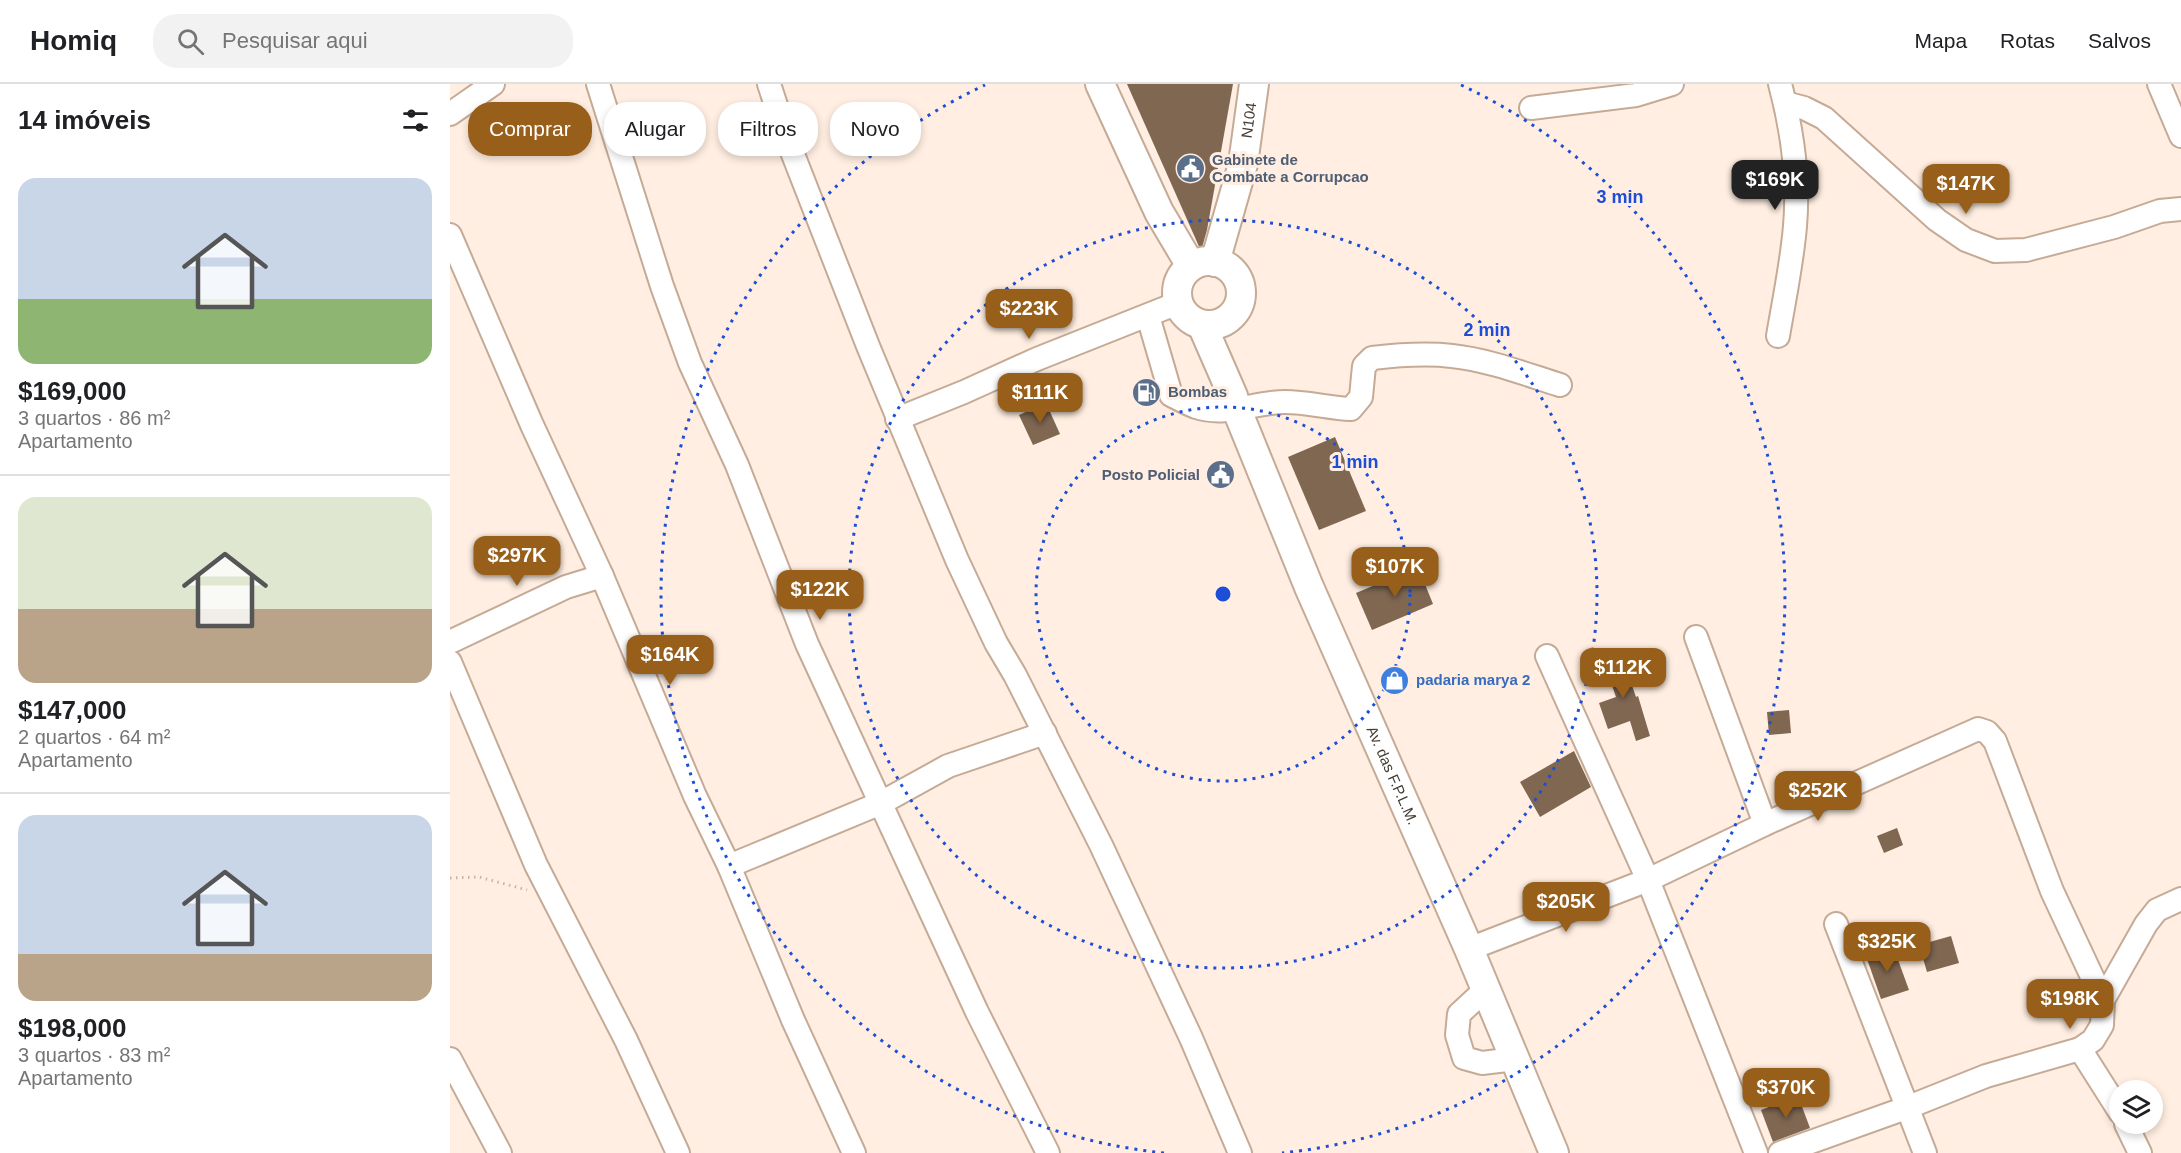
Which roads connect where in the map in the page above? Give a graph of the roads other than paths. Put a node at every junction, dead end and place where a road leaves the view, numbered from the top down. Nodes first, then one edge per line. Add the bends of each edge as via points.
1 (494, 84) edge
2 (598, 84) edge
3 (769, 84) edge
4 (1100, 84) edge
5 (1254, 84) edge
6 (1672, 84) edge
7 (2159, 84) edge
8 (1783, 94) edge
9 (1531, 108) dead end
10 (450, 114) edge
11 (2181, 136) edge
12 (2181, 209) edge
13 (450, 235) edge
14 (1203, 264) junction
15 (1178, 303) junction
16 (1234, 314) junction
17 (1148, 316) junction
18 (1202, 325) junction
19 (1778, 336) dead end
20 (1560, 385) dead end
21 (1235, 403) junction
22 (897, 419) junction
23 (602, 576) junction
24 (1696, 637) dead end
25 (450, 642) edge
26 (1547, 656) dead end
27 (450, 662) edge
28 (1045, 733) junction
29 (881, 803) junction
30 (1765, 824) junction
31 (729, 866) junction
32 (1648, 880) junction
33 (2181, 899) edge
34 (1836, 924) dead end
35 (1469, 949) junction
36 (1486, 989) junction
37 (2103, 1000) junction
38 (2080, 1049) junction
39 (450, 1059) edge
40 (1515, 1059) junction
41 (2109, 1095) edge
42 (1906, 1108) junction
43 (2131, 1134) edge
44 (500, 1153) edge
45 (678, 1153) edge
46 (854, 1153) edge
47 (1048, 1153) edge
48 (1240, 1153) edge
49 (1554, 1153) edge
50 (1756, 1153) edge
51 (1780, 1153) edge
52 (1925, 1153) edge
53 (2140, 1153) edge

1 - 10 street
2 - 29 street via 690,363 737,465 807,644
3 - 22 street
4 - 14 main road via 1159,212
5 - 14 main road, N104 / N104 via 1243,164
6 - 9 street via 1636,95
7 - 11 street
8 - 12 street via 1824,118 1937,220 1966,240 1995,251 2026,250
8 - 19 street via 1795,167 1795,225
13 - 23 street
14 - 15 main road, N104 / N104 via 1180,279
14 - 16 main road via 1230,269 1239,283 1240,299
15 - 17 street
15 - 18 main road via 1187,317
16 - 18 main road via 1219,324
16 - 21 main road, Av. das F.P.L.M.
17 - 21 street via 1171,395 1218,411
17 - 22 street
18 - 21 main road, Av. das F.P.L.M.
20 - 21 street via 1452,356 1399,355 1372,358 1364,366 1361,397 1351,409 1286,402
21 - 35 main road, Av. das F.P.L.M. via 1309,587
22 - 28 street via 980,612
23 - 25 street via 566,587
23 - 31 street via 694,796
24 - 30 street
26 - 32 street
27 - 45 street via 536,865 626,1040
28 - 29 street via 948,766
28 - 48 street via 1101,844
29 - 31 street
29 - 47 street via 977,1012
30 - 32 street
30 - 37 street via 1978,729 1987,732 1995,741 2052,891
31 - 46 street
32 - 35 street
32 - 50 street
33 - 37 street via 2157,910 2146,924
34 - 42 street
35 - 36 main road, Av. das F.P.L.M.
36 - 40 main road, Av. das F.P.L.M.
36 - 40 street via 1459,1014 1457,1035 1464,1058 1482,1063
37 - 38 street via 2102,1025 2093,1040
38 - 41 street
38 - 42 street via 1986,1076
39 - 44 street
40 - 49 main road, Av. das F.P.L.M.
42 - 51 street
42 - 52 street
43 - 53 street

